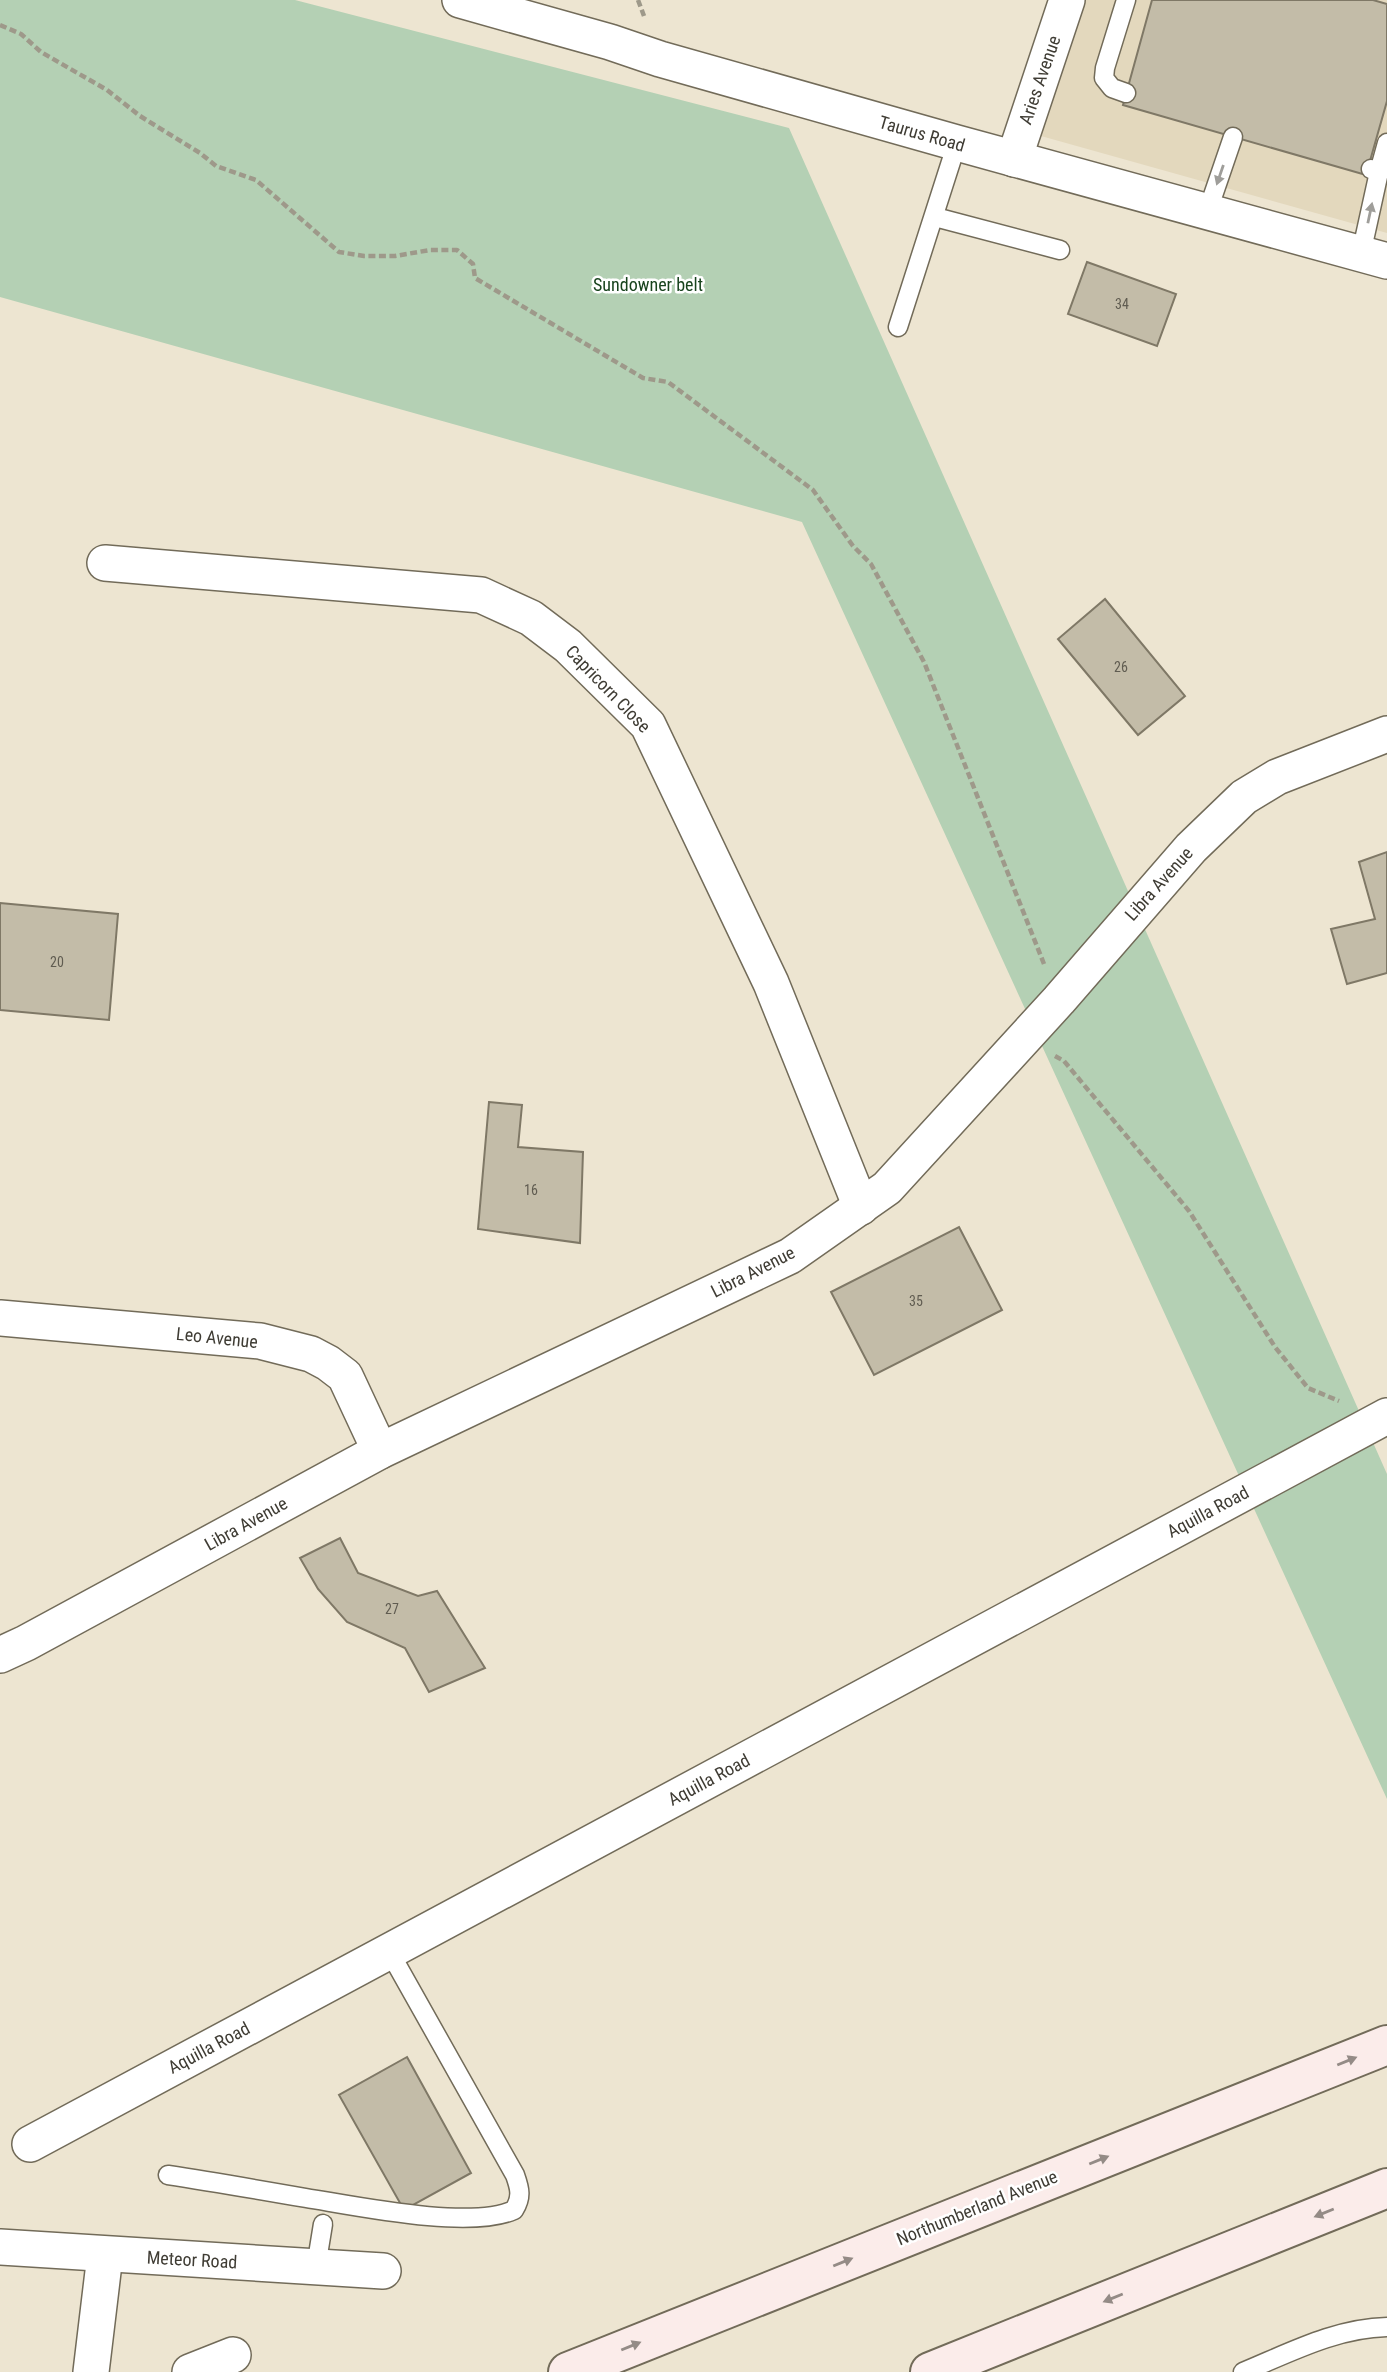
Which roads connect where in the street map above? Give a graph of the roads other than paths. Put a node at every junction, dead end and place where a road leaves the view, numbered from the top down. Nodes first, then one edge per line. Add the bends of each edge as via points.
1 (460, 0) edge
2 (1067, 0) edge
3 (1126, 0) edge
4 (1126, 93) dead end
5 (1233, 137) dead end
6 (957, 143) junction
7 (1387, 143) edge
8 (1014, 159) junction
9 (1207, 213) junction
10 (935, 217) junction
11 (1060, 250) dead end
12 (1374, 257) edge
13 (898, 327) dead end
14 (105, 563) dead end
15 (1387, 734) edge
16 (861, 1207) junction
17 (0, 1318) edge
18 (1385, 1417) edge
19 (380, 1451) junction
20 (0, 1655) edge
21 (389, 1951) junction
22 (1387, 2045) edge
23 (30, 2144) dead end
24 (169, 2175) dead end
25 (1387, 2188) edge
26 (323, 2224) dead end
27 (0, 2248) edge
28 (105, 2255) junction
29 (316, 2267) junction
30 (383, 2271) dead end
31 (1387, 2328) edge
32 (233, 2355) dead end
33 (91, 2372) edge
34 (190, 2372) edge
35 (568, 2372) edge
36 (930, 2372) edge
37 (1243, 2372) edge

1 - 6 street, Taurus Road
2 - 8 street, Aries Avenue
3 - 4 lane via 1104,78 1112,88
5 -> 9 lane
6 - 8 street, Taurus Road
6 - 10 lane
12 -> 7 lane via 1374,170
8 - 9 street, Taurus Road
9 - 12 street, Taurus Road
10 - 11 lane
10 - 13 lane
14 - 16 street, Capricorn Close via 481,595 531,618 568,646 648,726 771,983
15 - 16 street, Libra Avenue via 1277,777 1244,797 1191,848 887,1188
16 - 19 street, Libra Avenue via 790,1256
17 - 19 street, Leo Avenue via 260,1341 311,1354 345,1376
18 - 21 street, Aquilla Road
19 - 20 street, Libra Avenue
21 - 23 street, Aquilla Road
21 - 24 lane via 515,2175 520,2191 514,2210 486,2218 426,2215
35 -> 22 main road, Northumberland Avenue
25 -> 36 main road
26 - 29 lane
27 - 28 street, Meteor Road
28 - 29 street, Meteor Road
28 - 33 street
29 - 30 street, Meteor Road
31 - 37 lane via 1365,2328 1324,2339
32 - 34 street

